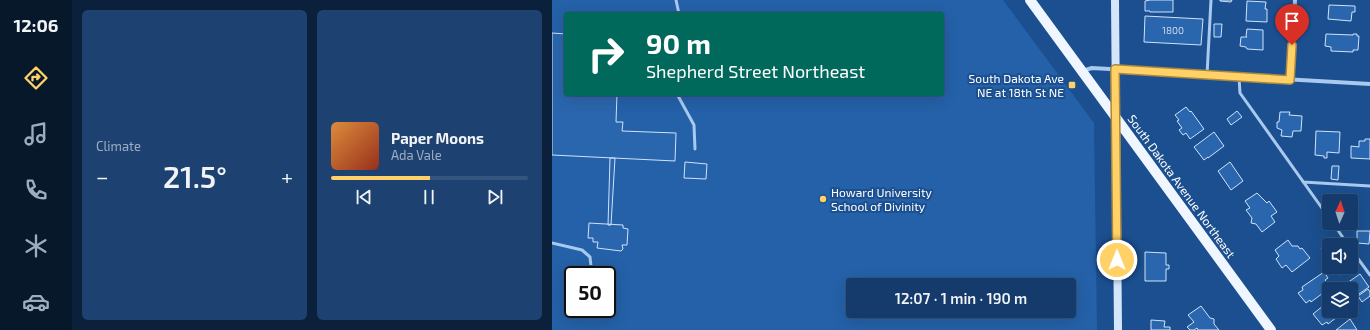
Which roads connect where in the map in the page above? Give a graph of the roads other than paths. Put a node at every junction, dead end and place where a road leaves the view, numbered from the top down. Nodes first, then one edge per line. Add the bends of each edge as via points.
1 (676, 0) edge
2 (1030, 0) edge
3 (1115, 0) edge
4 (1211, 0) edge
5 (1295, 0) edge
6 (679, 12) edge
7 (1115, 69) junction
8 (1082, 71) junction
9 (1207, 75) junction
10 (1239, 77) junction
11 (1290, 80) junction
12 (1370, 84) edge
13 (677, 96) edge
14 (1116, 118) junction
15 (695, 149) dead end
16 (1303, 182) junction
17 (1370, 186) edge
18 (1322, 208) edge
19 (552, 243) edge
20 (1358, 259) edge
21 (591, 266) edge
22 (1370, 275) edge
23 (1118, 330) edge
24 (1271, 330) edge

1 - 6 lane
2 - 8 main road, South Dakota Avenue Northeast
3 - 7 main road
4 - 9 lane
5 - 11 street
7 - 8 street via 1092,68
7 - 9 street
7 - 14 main road
8 - 14 main road, South Dakota Avenue Northeast
9 - 10 street
10 - 11 street
10 - 16 lane via 1240,93
11 - 12 street
13 - 15 lane via 694,125
14 - 23 main road
14 - 24 main road, South Dakota Avenue Northeast
16 - 17 lane
16 - 18 lane
19 - 21 lane via 582,250 590,257
20 - 22 lane

